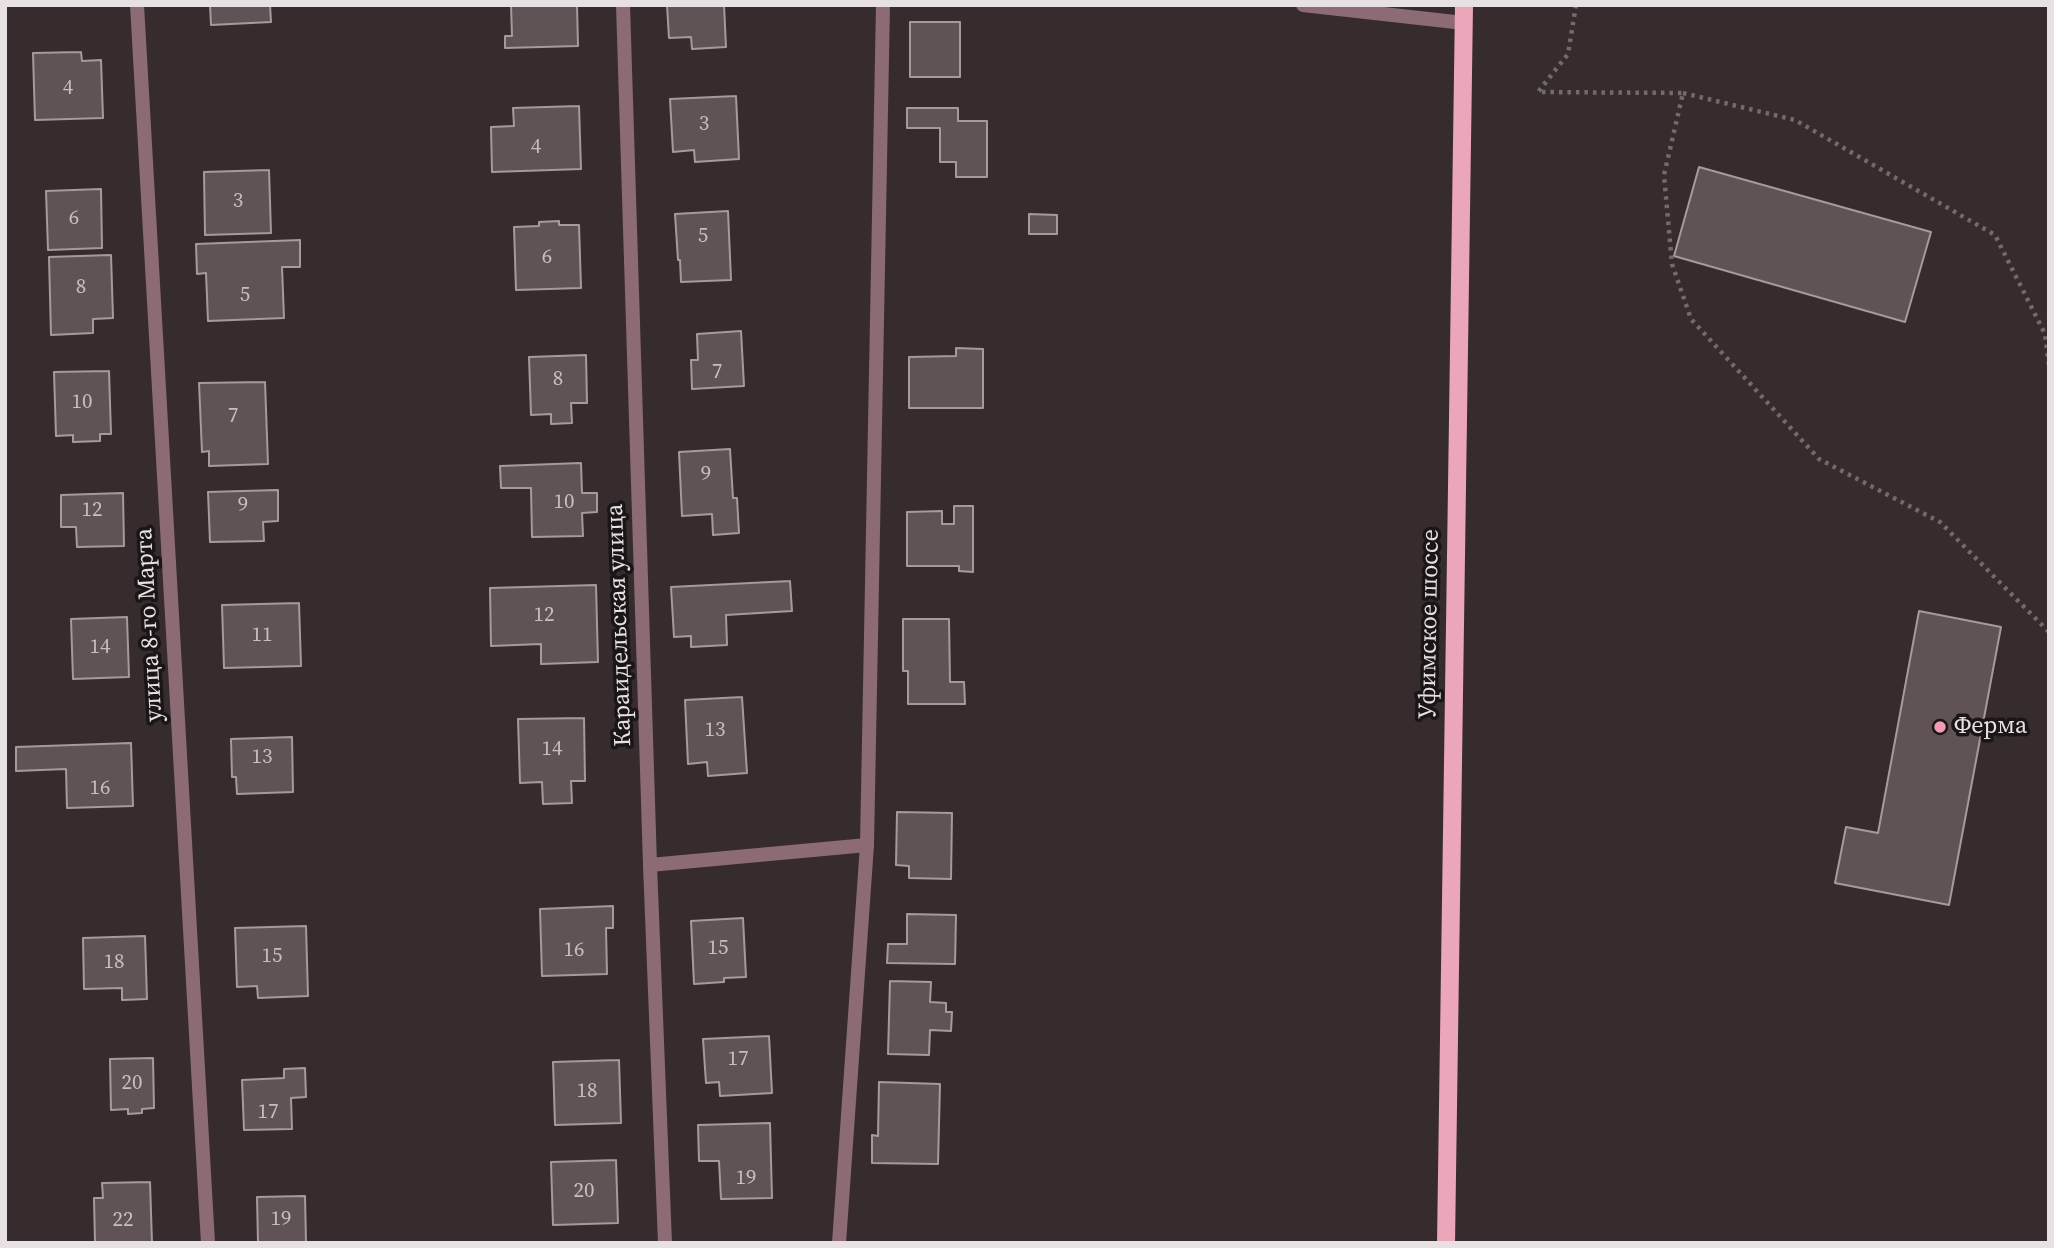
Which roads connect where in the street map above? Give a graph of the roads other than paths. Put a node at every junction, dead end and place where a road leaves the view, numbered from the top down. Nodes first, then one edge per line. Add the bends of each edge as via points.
1 (137, 5) edge
2 (623, 5) edge
3 (883, 5) edge
4 (1303, 5) edge
5 (1464, 14) edge
6 (867, 845) junction
7 (650, 866) junction
8 (208, 1243) edge
9 (665, 1243) edge
10 (839, 1243) edge
11 (1446, 1243) edge

1 - 8 street, улица 8-го Марта
2 - 7 street, Караидельская улица
3 - 6 street
4 - 5 street
5 - 11 main road, Уфимское шоссе
6 - 7 street
6 - 10 street
7 - 9 street, Караидельская улица

